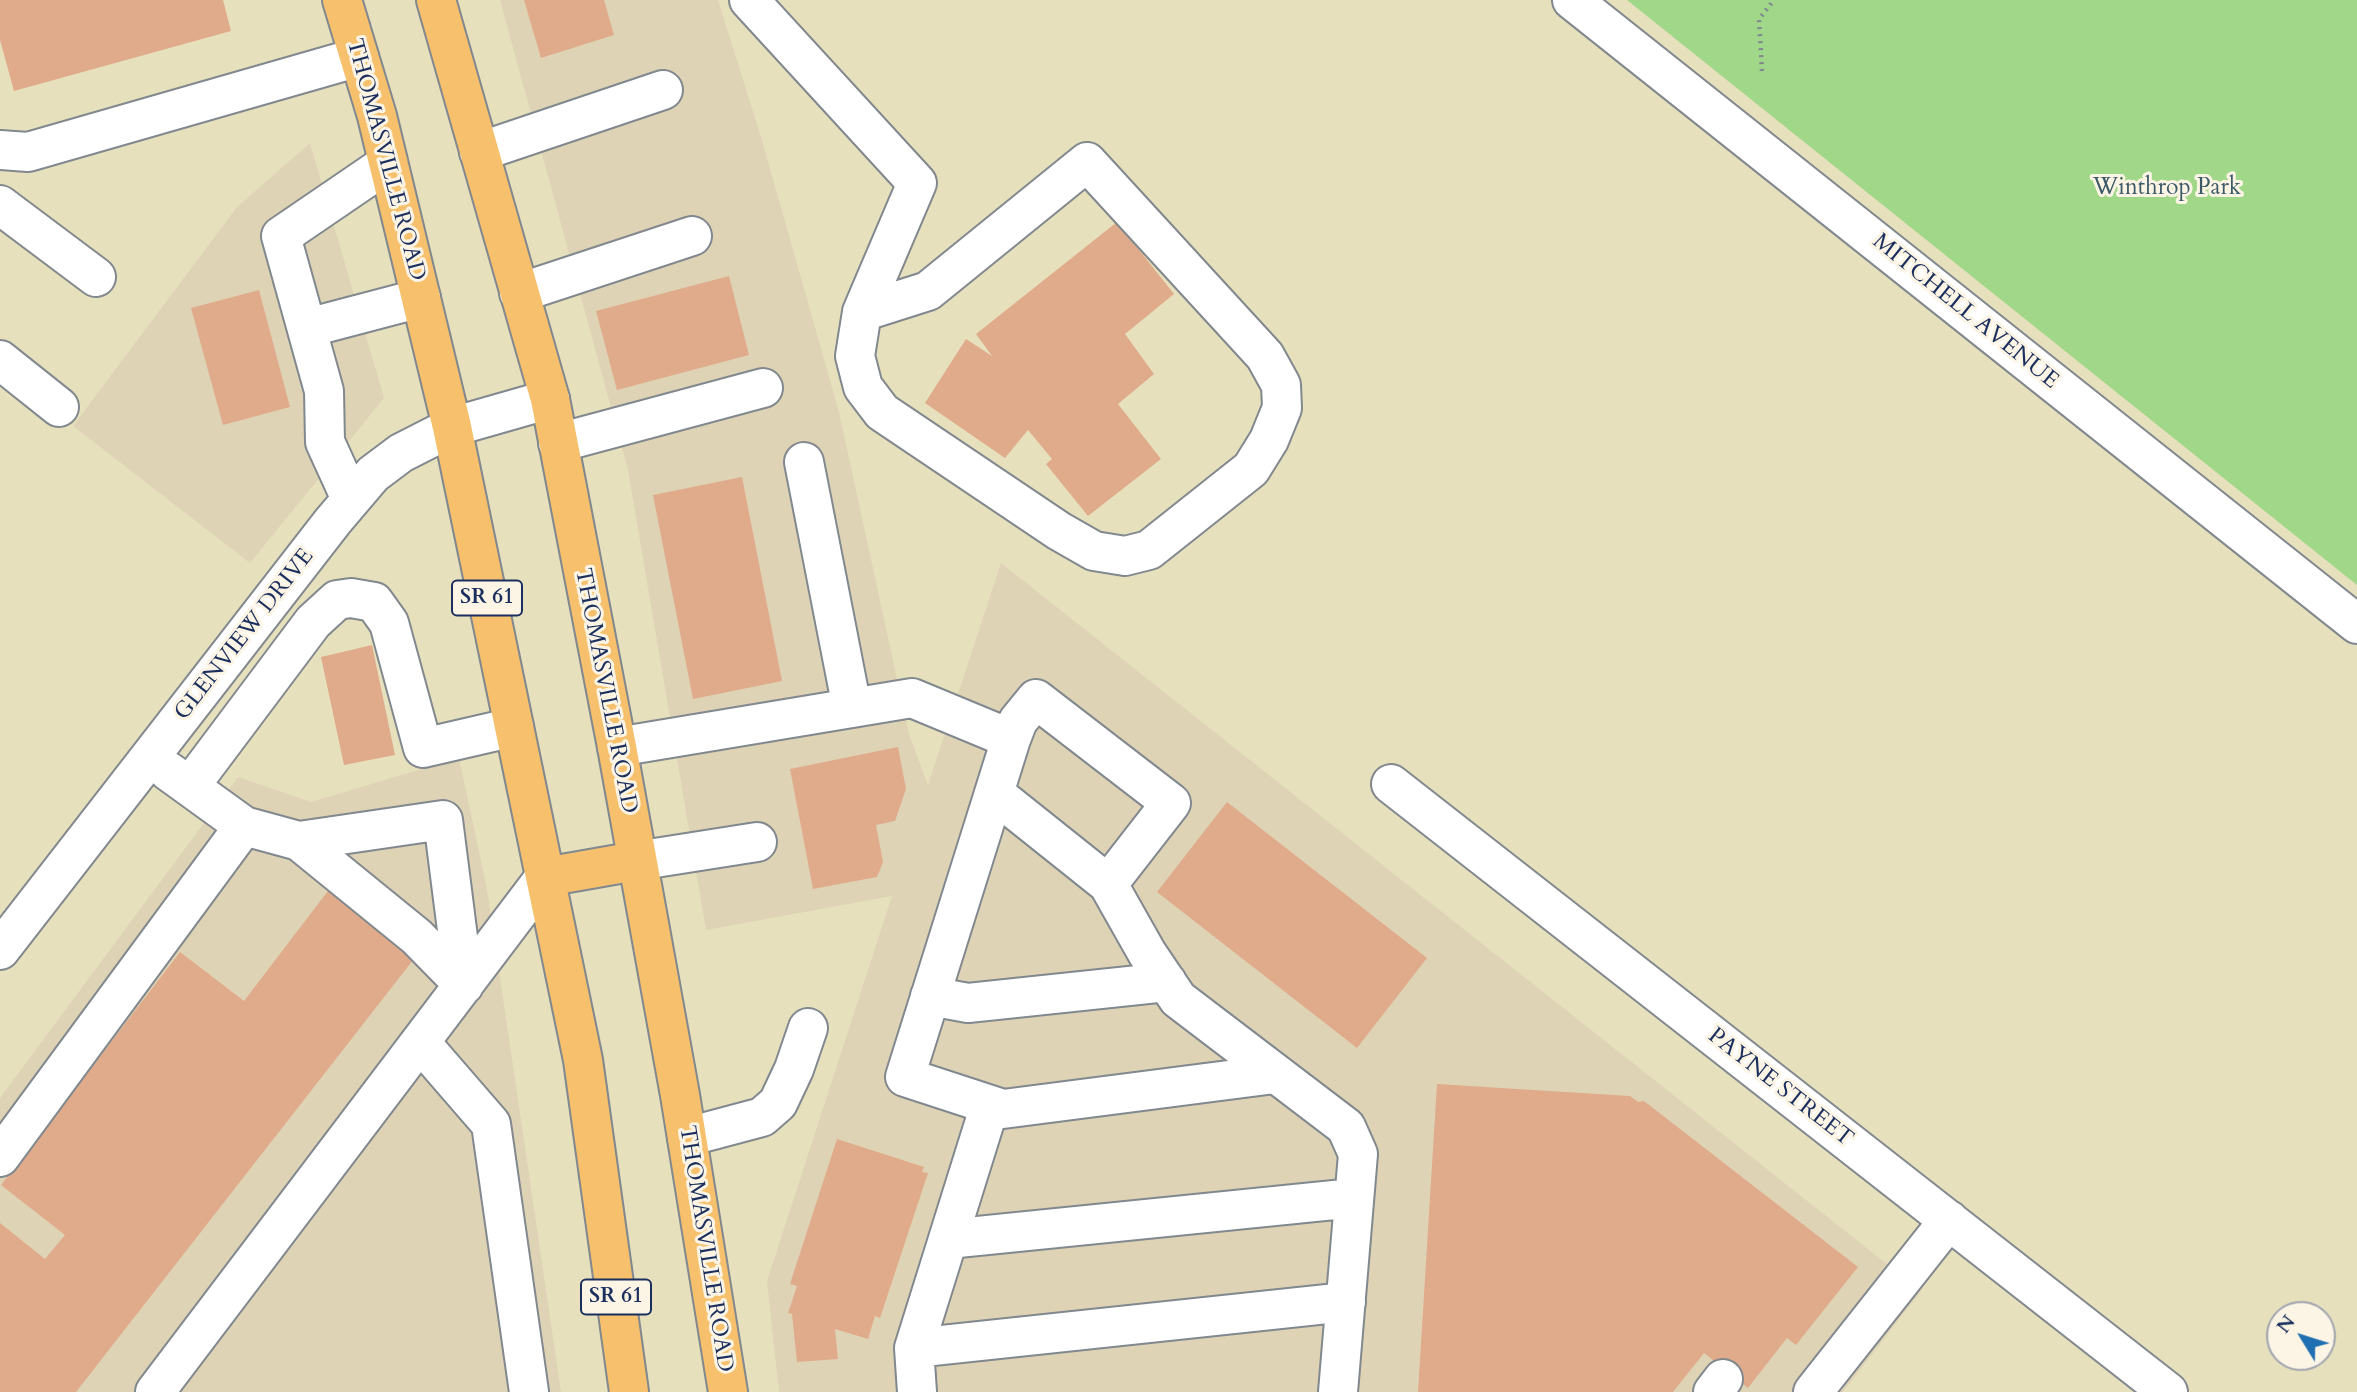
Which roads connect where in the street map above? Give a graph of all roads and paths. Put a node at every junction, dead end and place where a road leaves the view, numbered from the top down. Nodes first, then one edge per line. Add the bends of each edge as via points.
1 (342, 0) edge
2 (436, 0) edge
3 (749, 0) edge
4 (1572, 0) edge
5 (1770, 1) edge
6 (359, 57) junction
7 (1762, 71) dead end
8 (663, 90) dead end
9 (0, 150) edge
10 (479, 152) junction
11 (388, 163) junction
12 (0, 205) edge
13 (692, 236) dead end
14 (96, 278) dead end
15 (519, 293) junction
16 (421, 298) junction
17 (862, 312) junction
18 (307, 328) junction
19 (0, 360) edge
20 (762, 388) dead end
21 (550, 399) junction
22 (59, 407) dead end
23 (452, 427) junction
24 (558, 443) junction
25 (804, 461) dead end
26 (351, 499) junction
27 (2357, 624) edge
28 (852, 708) junction
29 (514, 727) junction
30 (1011, 739) junction
31 (617, 747) junction
32 (150, 757) junction
33 (1391, 783) dead end
34 (190, 786) junction
35 (994, 793) junction
36 (244, 825) junction
37 (299, 841) junction
38 (757, 842) dead end
39 (636, 861) junction
40 (545, 877) junction
41 (1108, 884) junction
42 (0, 950) edge
43 (1167, 982) junction
44 (464, 985) junction
45 (930, 996) junction
46 (807, 1028) dead end
47 (420, 1042) junction
48 (1275, 1074) junction
49 (990, 1105) junction
50 (687, 1137) junction
51 (0, 1157) edge
52 (1354, 1198) junction
53 (1949, 1220) junction
54 (948, 1239) junction
55 (1346, 1302) junction
56 (914, 1348) junction
57 (2151, 1387) edge
58 (155, 1392) edge
59 (529, 1392) edge
60 (629, 1392) edge
61 (728, 1392) edge
62 (917, 1392) edge
63 (1338, 1392) edge
64 (1813, 1392) edge

1 - 6 main road, THOMASVILLE ROAD / SR 61
2 - 10 main road, THOMASVILLE ROAD
3 - 17 street via 917,183
4 - 27 street, MITCHELL AVENUE
5 - 7 path via 1759,19
6 - 9 street via 28,152
6 - 11 main road, THOMASVILLE ROAD / SR 61
8 - 10 street
10 - 15 main road, THOMASVILLE ROAD
11 - 16 main road, THOMASVILLE ROAD / SR 61
11 - 18 street via 281,236
12 - 14 street
13 - 15 street
15 - 21 main road, THOMASVILLE ROAD
16 - 18 street
16 - 23 main road, THOMASVILLE ROAD / SR 61
17 - 17 street via 928,291 1087,162 1265,356 1281,385 1282,408 1251,469 1149,550 1125,556 1094,551 883,412 863,387 855,356
18 - 26 street via 324,391 325,442
19 - 22 street
20 - 24 street
21 - 23 street, GLENVIEW DRIVE
21 - 24 main road, THOMASVILLE ROAD
23 - 26 street, GLENVIEW DRIVE via 401,453 373,474
23 - 29 main road, THOMASVILLE ROAD / SR 61
24 - 31 main road, THOMASVILLE ROAD
25 - 28 street
26 - 32 street, GLENVIEW DRIVE
28 - 30 street via 912,698
28 - 31 street
29 - 34 street via 423,748 389,622 374,602 337,600 313,622
29 - 40 main road, THOMASVILLE ROAD / SR 61
30 - 35 street
30 - 41 street via 1017,721 1036,699 1171,803
31 - 39 main road, THOMASVILLE ROAD
32 - 34 street
32 - 42 street, GLENVIEW DRIVE
33 - 53 street, PAYNE STREET
34 - 36 street
35 - 41 street
35 - 45 street
36 - 37 street
36 - 51 street
37 - 44 street via 417,937
37 - 44 street via 443,820
38 - 39 street
39 - 40 main road
39 - 50 main road, THOMASVILLE ROAD
40 - 44 street
40 - 60 main road, THOMASVILLE ROAD / SR 61 via 583,1060
41 - 43 street
43 - 45 street via 968,1003
43 - 48 street via 1178,999
44 - 47 street
45 - 49 street via 905,1077
46 - 50 street via 778,1103 762,1117
47 - 58 street
47 - 59 street via 491,1124
48 - 49 street via 1003,1109
48 - 52 street via 1346,1127 1358,1154
49 - 54 street
50 - 61 main road, THOMASVILLE ROAD
52 - 54 street
52 - 55 street
53 - 57 street, PAYNE STREET
53 - 64 street
54 - 56 street
55 - 56 street
55 - 63 street
56 - 62 street

